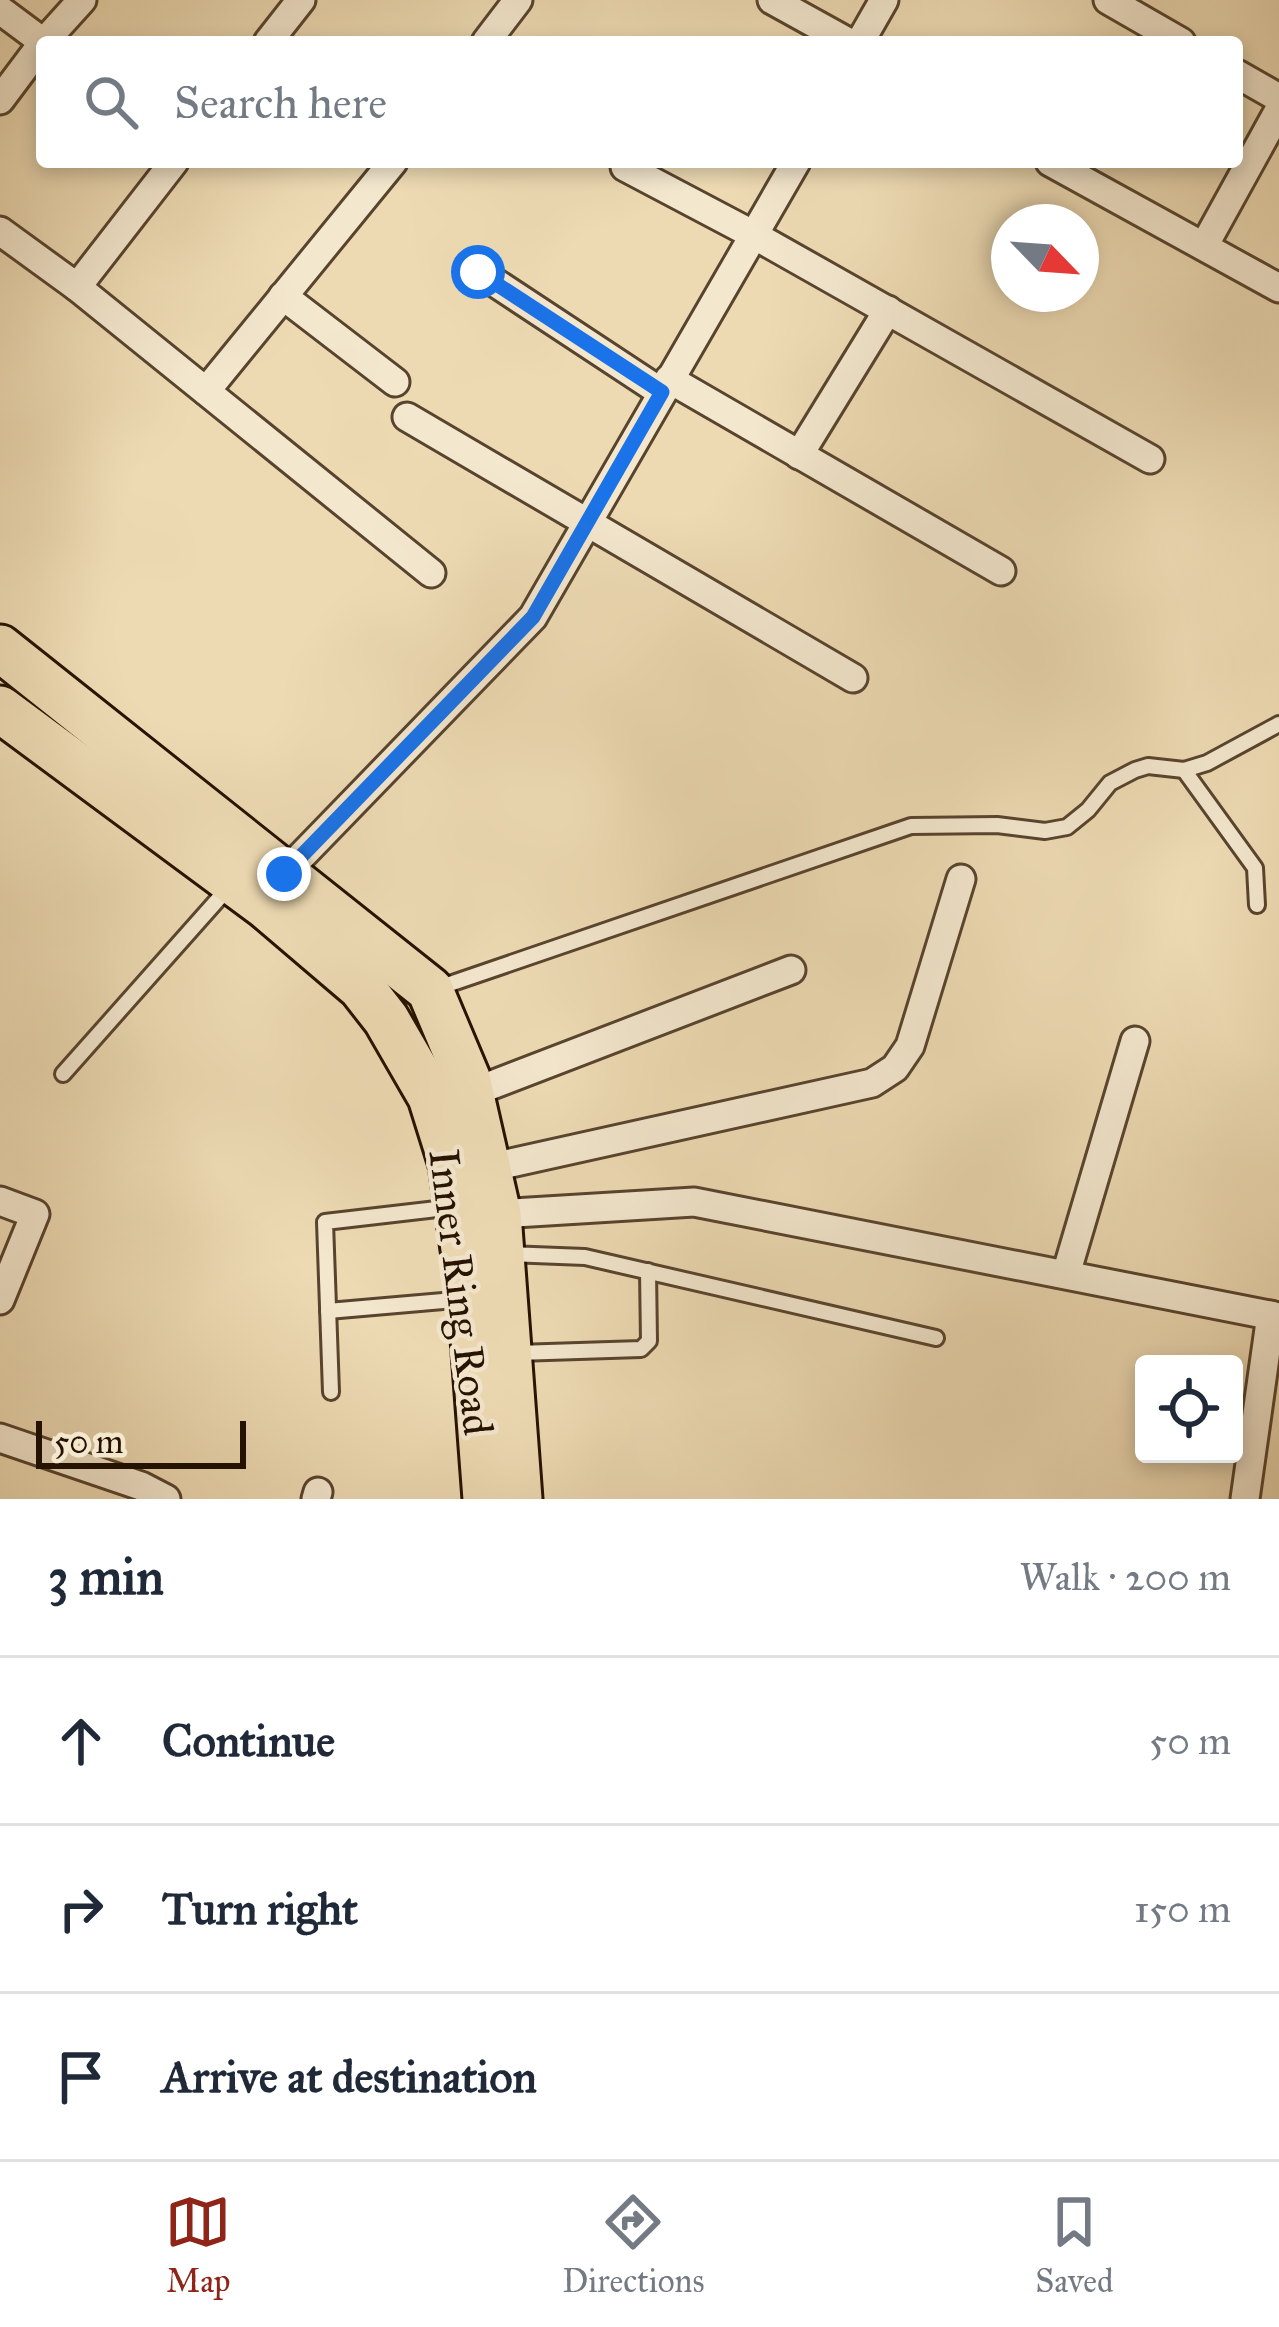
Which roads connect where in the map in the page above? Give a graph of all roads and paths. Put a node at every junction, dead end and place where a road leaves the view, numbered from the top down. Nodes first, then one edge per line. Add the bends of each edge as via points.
1 (82, 0) edge
2 (301, 0) edge
3 (772, 0) edge
4 (884, 0) edge
5 (1108, 0) edge
6 (0, 10) edge
7 (49, 36) edge
8 (273, 36) edge
9 (837, 36) edge
10 (863, 36) edge
11 (1171, 36) edge
12 (36, 38) edge
13 (36, 52) edge
14 (1243, 77) edge
15 (1279, 98) edge
16 (0, 100) edge
17 (1279, 110) edge
18 (169, 168) edge
19 (388, 168) edge
20 (629, 168) edge
21 (792, 168) edge
22 (1061, 168) edge
23 (0, 231) edge
24 (752, 234) junction
25 (1204, 246) junction
26 (478, 272) dead end
27 (76, 287) junction
28 (1279, 288) edge
29 (283, 296) junction
30 (888, 310) junction
31 (395, 382) dead end
32 (665, 385) junction
33 (206, 391) junction
34 (407, 417) dead end
35 (800, 455) junction
36 (1150, 459) dead end
37 (588, 520) junction
38 (1001, 572) dead end
39 (431, 573) dead end
40 (0, 648) edge
41 (854, 678) dead end
42 (0, 709) edge
43 (1279, 724) edge
44 (1184, 770) junction
45 (284, 874) junction
46 (961, 879) dead end
47 (232, 883) junction
48 (1257, 905) dead end
49 (791, 970) dead end
50 (430, 990) junction
51 (1135, 1040) dead end
52 (63, 1074) dead end
53 (471, 1093) junction
54 (488, 1168) junction
55 (0, 1201) edge
56 (486, 1225) junction
57 (648, 1271) junction
58 (1066, 1274) junction
59 (471, 1299) junction
60 (0, 1300) edge
61 (328, 1311) junction
62 (1275, 1316) edge
63 (936, 1338) dead end
64 (508, 1353) junction
65 (331, 1392) dead end
66 (2, 1442) edge
67 (138, 1492) edge
68 (166, 1499) edge
69 (486, 1499) edge
70 (519, 1499) edge
71 (1245, 1499) edge

1 - 7 street
2 - 8 street
3 - 9 street
4 - 10 street
5 - 11 street
6 - 12 street
13 - 16 street
14 - 15 street
17 - 25 street
18 - 27 street
19 - 29 street
20 - 24 street
21 - 24 street
22 - 25 street
23 - 27 street
24 - 30 street
24 - 32 street
25 - 28 street
26 - 32 street
27 - 33 street
29 - 31 street
29 - 33 street
30 - 35 street
30 - 36 street
32 - 35 street
32 - 37 street
33 - 39 street
34 - 37 street
35 - 38 street
37 - 41 street
37 - 45 street via 533,617
40 - 45 highway, Inner Ring Road
42 - 47 highway, Inner Ring Road
43 - 44 lane
44 - 48 lane via 1255,868
44 - 50 lane via 1135,770 1067,827 911,826
45 - 50 highway, Inner Ring Road
46 - 54 street via 910,1046 872,1083
47 - 52 lane
47 - 56 highway, Inner Ring Road via 338,966 386,1019
49 - 53 street
50 - 53 highway, Inner Ring Road
51 - 58 street
53 - 54 highway, Inner Ring Road
54 - 56 highway, Inner Ring Road
55 - 60 street via 35,1214
56 - 57 lane
56 - 58 street via 694,1202
56 - 59 highway, Inner Ring Road
56 - 61 lane via 326,1222
56 - 64 highway, Inner Ring Road
57 - 63 lane
57 - 64 lane via 649,1341 641,1349
58 - 62 street
59 - 61 lane
59 - 69 highway, Inner Ring Road
61 - 65 lane
62 - 71 street
64 - 70 highway, Inner Ring Road
66 - 67 street
67 - 68 street

